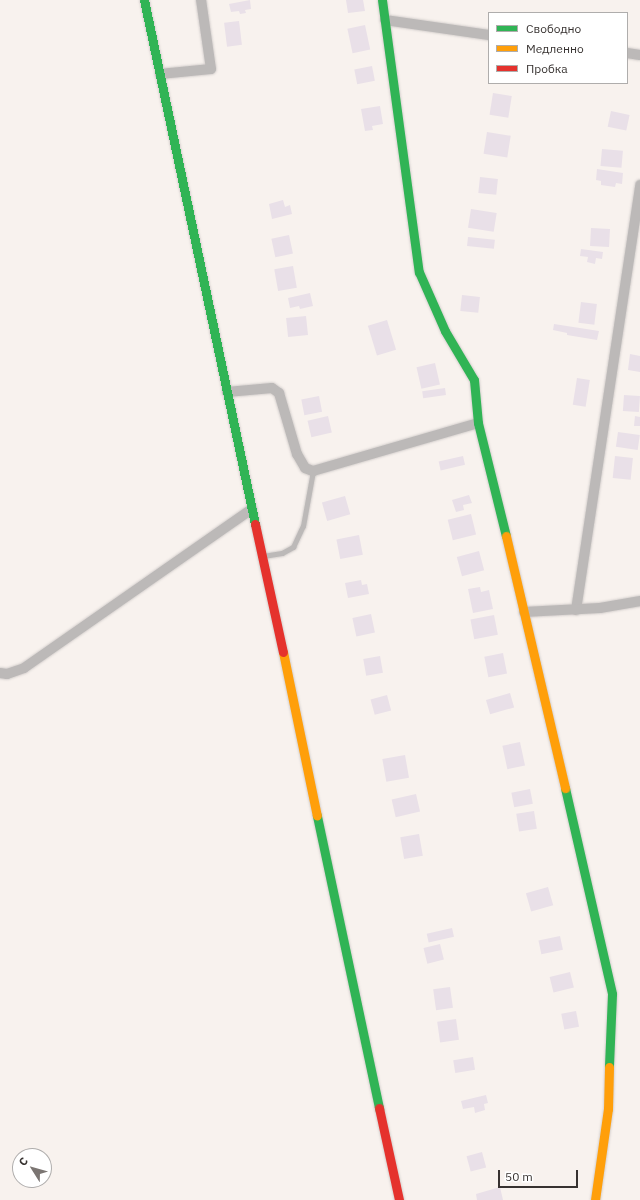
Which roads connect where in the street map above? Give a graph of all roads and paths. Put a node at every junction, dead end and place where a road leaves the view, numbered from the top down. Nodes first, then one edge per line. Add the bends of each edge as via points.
1 (144, 0) edge
2 (201, 0) edge
3 (382, 0) edge
4 (385, 20) junction
5 (488, 35) edge
6 (628, 53) edge
7 (640, 55) edge
8 (160, 74) junction
9 (640, 185) edge
10 (227, 392) junction
11 (478, 423) junction
12 (313, 471) junction
13 (252, 509) junction
14 (262, 556) junction
15 (640, 601) edge
16 (576, 610) junction
17 (524, 612) junction
18 (0, 674) edge
19 (399, 1200) edge
20 (595, 1200) edge

1 - 8 street
2 - 8 street via 210,69
3 - 4 street
4 - 5 street
4 - 11 street via 419,272 445,331 474,380
6 - 7 street
8 - 10 street
9 - 16 street
10 - 12 street via 272,388 279,393 297,454 305,468
10 - 13 street
11 - 12 street
11 - 17 street
12 - 14 lane via 303,526 293,547 282,553
13 - 14 street
13 - 18 street via 24,668
14 - 19 street
15 - 16 street
16 - 17 street
17 - 20 street via 612,994 608,1109

